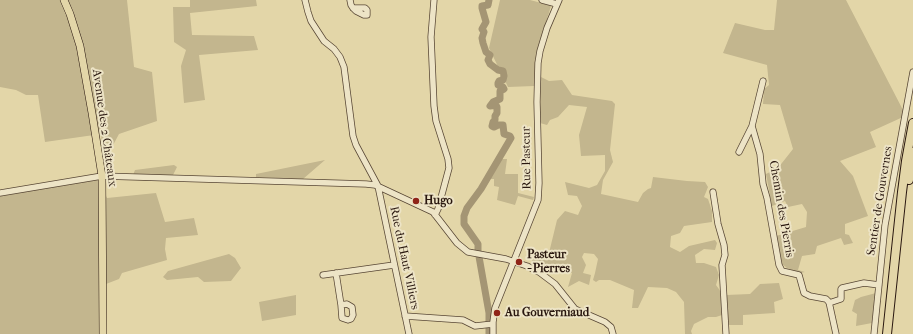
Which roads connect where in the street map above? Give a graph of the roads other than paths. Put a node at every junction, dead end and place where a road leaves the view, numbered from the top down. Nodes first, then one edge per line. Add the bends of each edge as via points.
1 (64, 0) edge
2 (305, 0) edge
3 (350, 0) edge
4 (434, 0) edge
5 (542, 0) edge
6 (558, 2) edge
7 (353, 8) dead end
8 (913, 72) edge
9 (763, 81) dead end
10 (913, 122) edge
11 (752, 126) junction
12 (738, 152) dead end
13 (913, 152) edge
14 (102, 176) junction
15 (378, 186) junction
16 (713, 192) dead end
17 (0, 193) edge
18 (435, 215) junction
19 (512, 261) junction
20 (394, 265) junction
21 (336, 273) junction
22 (323, 275) dead end
23 (879, 285) junction
24 (829, 303) junction
25 (341, 305) dead end
26 (405, 316) junction
27 (490, 325) junction
28 (104, 334) edge
29 (409, 334) edge
30 (493, 334) edge
31 (613, 334) edge
32 (726, 334) edge
33 (836, 334) edge
34 (874, 334) edge
35 (887, 334) edge
36 (892, 334) edge

1 - 14 main road, Avenue des 2 Châteaux via 80,46
2 - 15 street, Rue du Haut Villiers via 311,21 324,41 337,53 344,67 353,136
3 - 7 street
4 - 18 street via 431,36 434,106 449,168
5 - 6 street
6 - 19 street, Rue Pasteur via 546,28 538,63 539,196
8 - 23 street, Sentier de Gouvernes via 886,225
9 - 11 street, Chemin des Pierris
10 - 35 highway via 902,192
11 - 12 street
11 - 24 street, Chemin des Pierris via 760,154 763,184 779,265 782,271 799,275 804,293 826,299
13 - 36 highway
14 - 15 street
14 - 17 street
14 - 28 main road, Avenue des 2 Châteaux
15 - 18 street
15 - 20 street, Rue du Haut Villiers
16 - 32 street via 725,255 722,266
18 - 19 street via 468,252
19 - 27 street, Rue Pasteur
19 - 31 street via 527,266 549,279 562,291 575,310 605,322
20 - 21 street
20 - 26 street, Rue du Haut Villiers
21 - 22 street
21 - 25 street
23 - 24 street via 864,283 842,288 842,299
23 - 34 street, Sentier de Gouvernes
24 - 33 street
26 - 27 street via 463,320 475,326
26 - 29 street, Rue du Haut Villiers
27 - 30 street, Rue Pasteur

